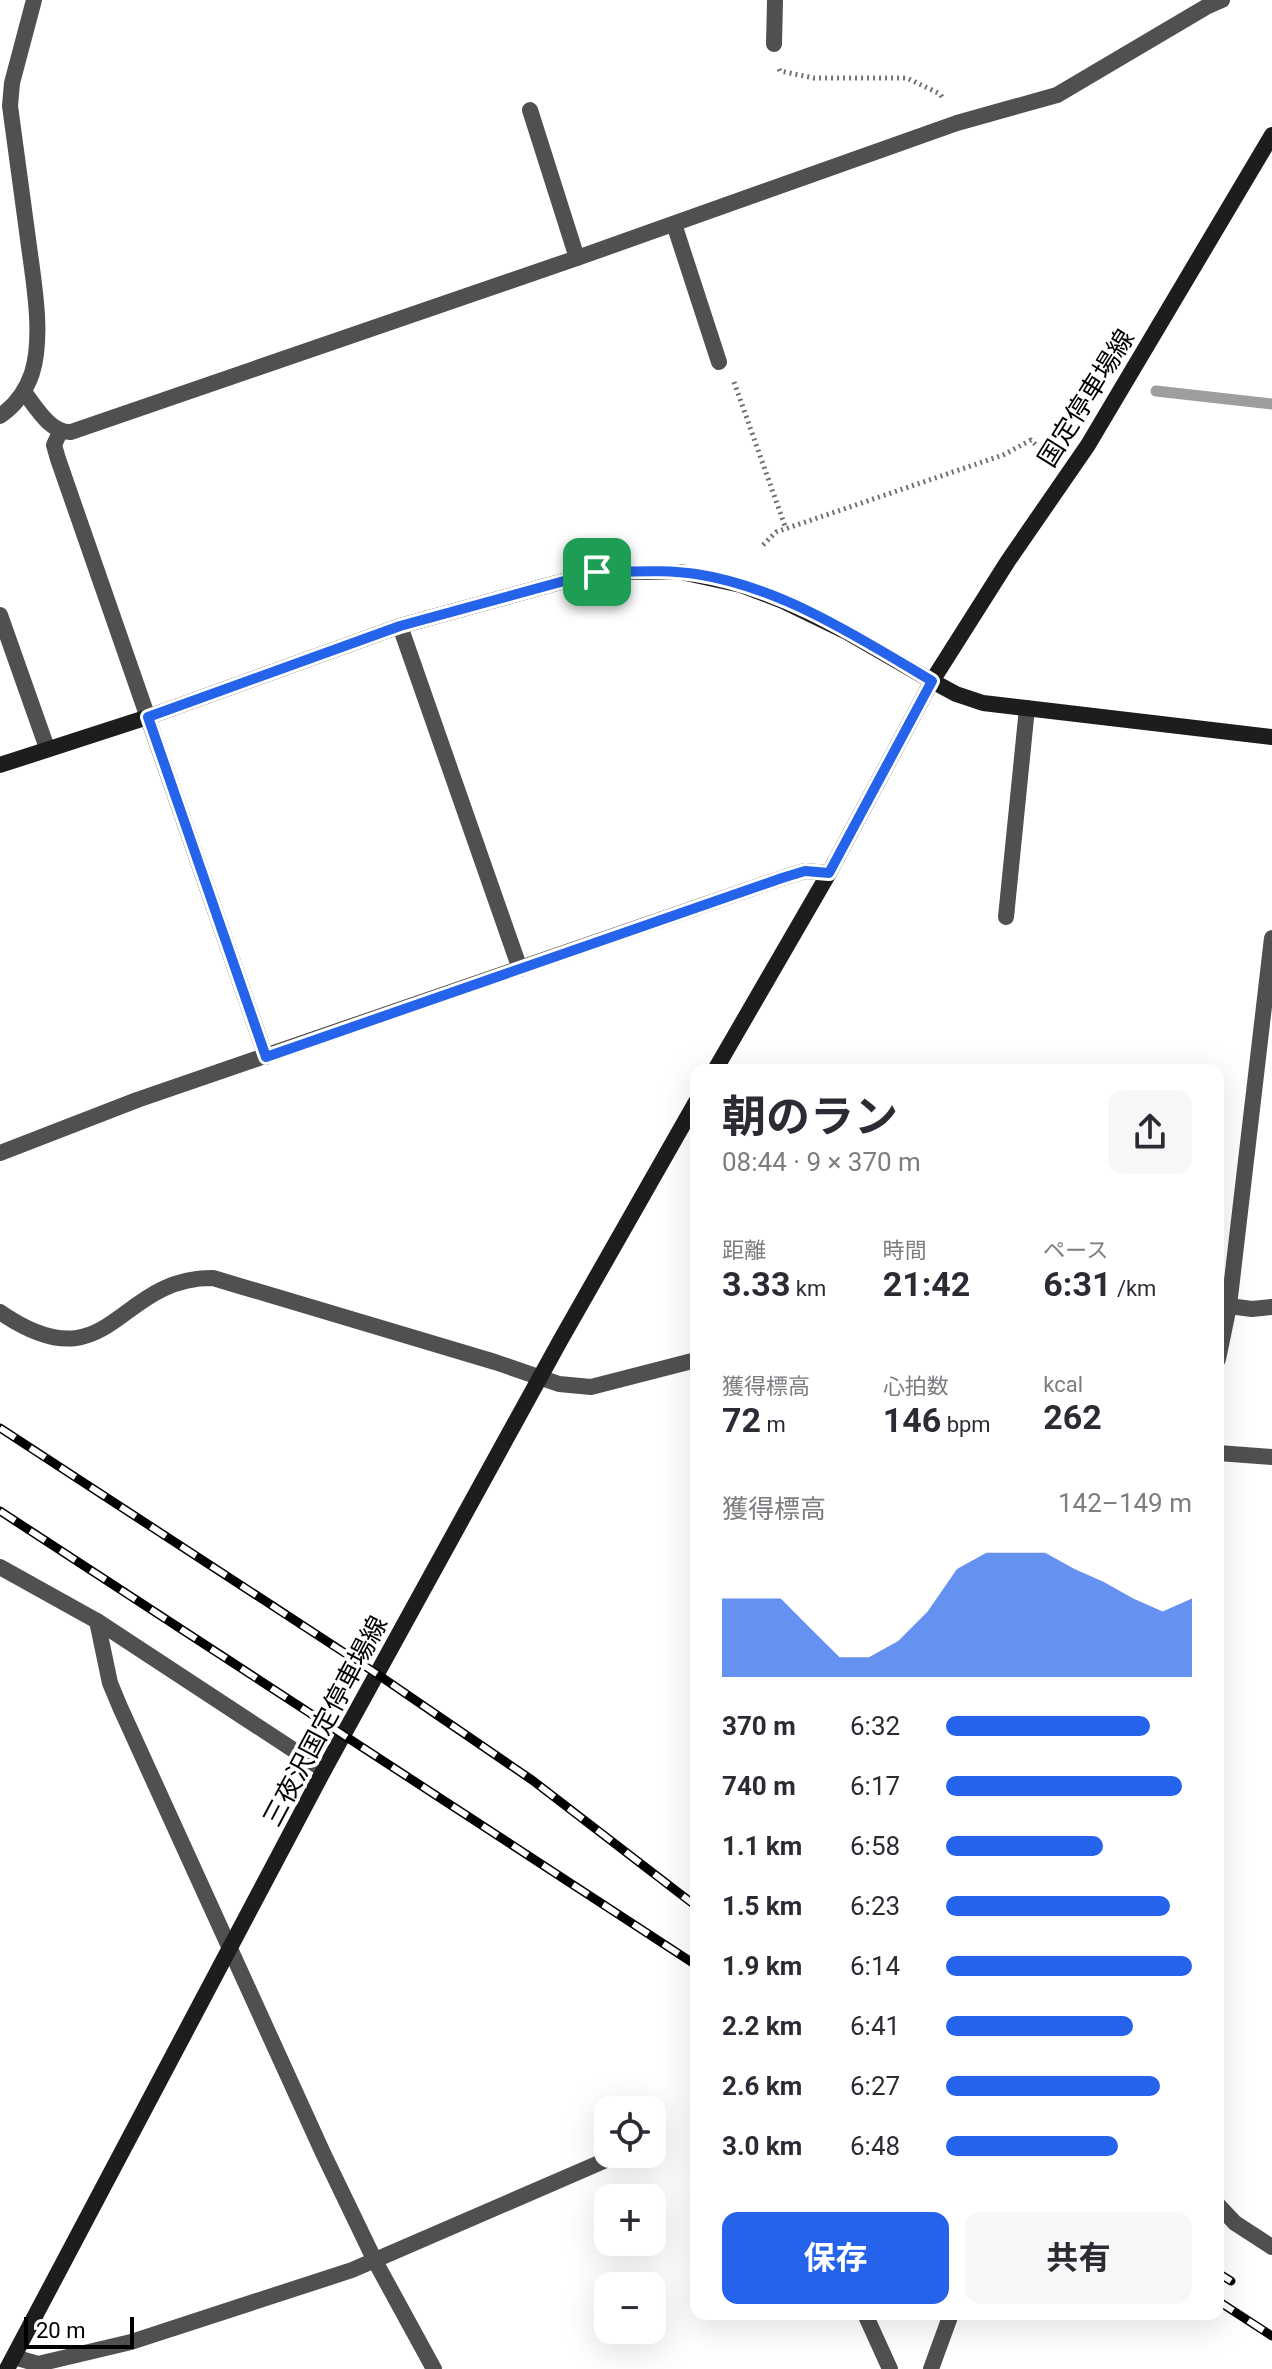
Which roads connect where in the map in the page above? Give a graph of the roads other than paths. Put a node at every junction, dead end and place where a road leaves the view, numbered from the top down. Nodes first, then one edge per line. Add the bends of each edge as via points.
1 (34, 0) edge
2 (775, 0) edge
3 (1222, 0) edge
4 (774, 44) road end
5 (530, 110) dead end
6 (1272, 136) edge
7 (674, 224) junction
8 (577, 258) junction
9 (719, 362) road end
10 (24, 392) junction
11 (0, 416) edge
12 (60, 432) junction
13 (0, 615) edge
14 (400, 626) junction
15 (932, 681) junction
16 (1027, 708) junction
17 (148, 717) junction
18 (1272, 737) edge
19 (47, 748) junction
20 (0, 765) edge
21 (829, 873) junction
22 (1006, 917) dead end
23 (1272, 938) edge
24 (520, 969) junction
25 (266, 1057) junction
26 (718, 1064) edge
27 (690, 1113) edge
28 (0, 1153) edge
29 (1229, 1306) junction
30 (1272, 1307) edge
31 (0, 1312) edge
32 (1224, 1319) edge
33 (690, 1362) edge
34 (541, 1379) junction
35 (1224, 1453) edge
36 (1272, 1457) edge
37 (0, 1567) edge
38 (97, 1621) junction
39 (324, 1770) junction
40 (230, 1949) junction
41 (594, 2165) edge
42 (1224, 2211) edge
43 (1272, 2247) edge
44 (375, 2261) junction
45 (868, 2320) edge
46 (949, 2320) edge
47 (10, 2363) edge
48 (434, 2369) edge
49 (890, 2369) edge
50 (931, 2369) edge

1 - 10 street via 10,106 34,287 36,349
2 - 4 street
3 - 7 street via 1057,95 957,123
5 - 8 street
6 - 15 main road, 国定停車場線 via 1088,445
7 - 8 street
7 - 9 street
8 - 12 street
10 - 11 street
10 - 12 street
12 - 17 street via 54,445 58,459
13 - 19 street
14 - 15 main road via 597,572 681,572 783,601
14 - 17 main road
14 - 24 street
15 - 16 main road via 983,703
15 - 21 main road
16 - 18 main road
16 - 22 street
17 - 19 main road
17 - 25 street
19 - 20 main road
21 - 24 street via 805,871 782,878
21 - 26 main road
23 - 29 street
24 - 25 street
25 - 28 street
27 - 34 main road, 三夜沢国定停車場線
29 - 30 street
29 - 32 street
31 - 34 street via 48,1337 89,1337 167,1286 213,1278
33 - 34 street via 591,1387
34 - 39 main road, 三夜沢国定停車場線
35 - 36 street
37 - 38 street
38 - 39 street
38 - 40 street via 110,1683
39 - 40 main road, 三夜沢国定停車場線
40 - 44 street
40 - 47 main road, 三夜沢国定停車場線
41 - 44 street
42 - 43 street
44 - 47 street via 131,2342 38,2364
44 - 48 street
45 - 49 street
46 - 50 street

